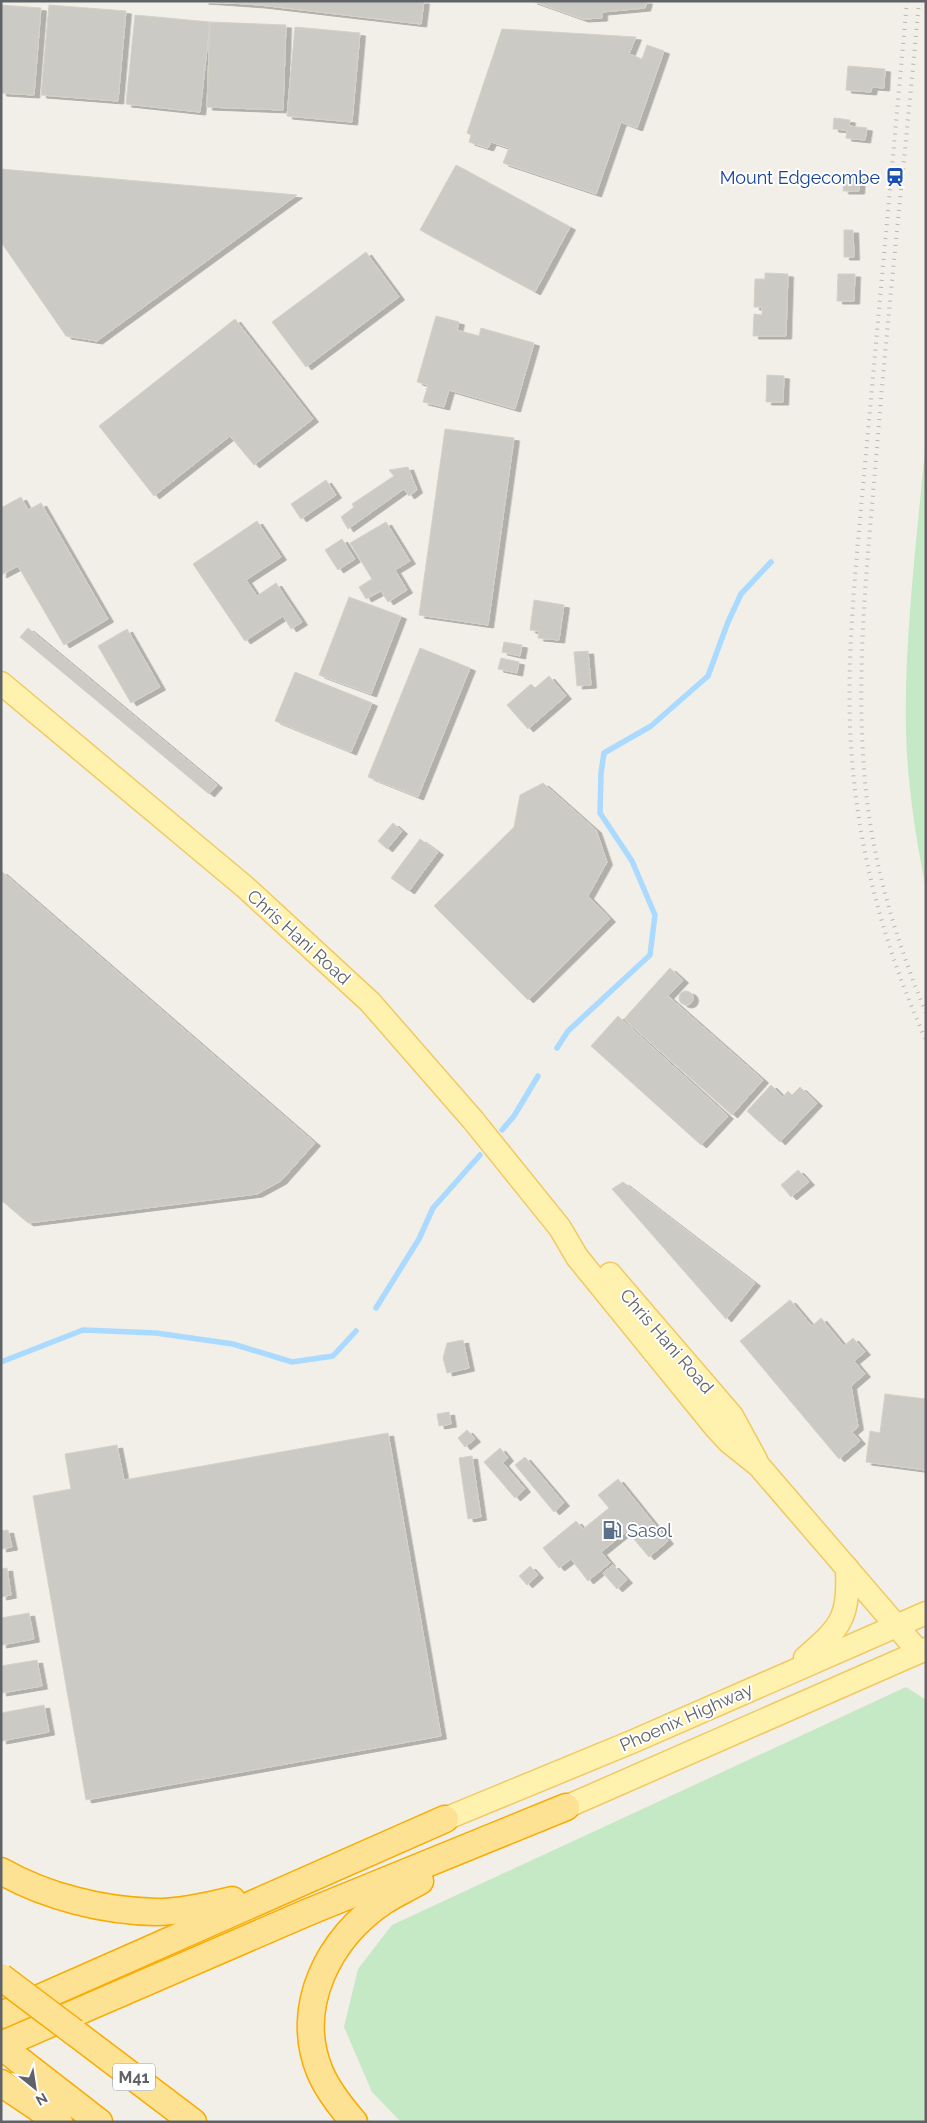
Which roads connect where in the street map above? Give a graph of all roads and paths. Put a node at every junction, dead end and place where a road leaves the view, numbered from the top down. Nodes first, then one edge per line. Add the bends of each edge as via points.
1 (1, 683) edge
2 (847, 1568) junction
3 (926, 1613) edge
4 (897, 1626) junction
5 (922, 1651) edge
6 (789, 1672) junction
7 (566, 1807) junction
8 (445, 1819) junction
9 (1, 1871) edge
10 (1, 1976) edge
11 (1, 2015) edge
12 (6, 2050) edge
13 (1, 2083) edge
14 (60, 2122) edge
15 (99, 2122) edge
16 (193, 2122) edge
17 (354, 2122) edge

1 - 2 main road, Chris Hani Road via 245,887 370,1002 474,1120 560,1228 577,1257 716,1428 759,1466
2 - 4 main road, Chris Hani Road
2 - 6 main road via 848,1597 838,1626 830,1637
3 - 4 main road, Phoenix Highway
4 - 5 main road, Chris Hani Road
4 - 6 main road, Phoenix Highway
5 - 7 main road, Phoenix Highway
6 - 8 main road, Phoenix Highway via 634,1741
7 - 12 highway via 306,1913
7 - 17 highway via 383,1902 347,1932 326,1964 312,2001 311,2038 320,2072
8 - 9 highway via 232,1900 193,1909 158,1912 118,1910 56,1895
8 - 11 highway
10 - 16 highway, M41, bridge
12 - 15 highway
13 - 14 highway

